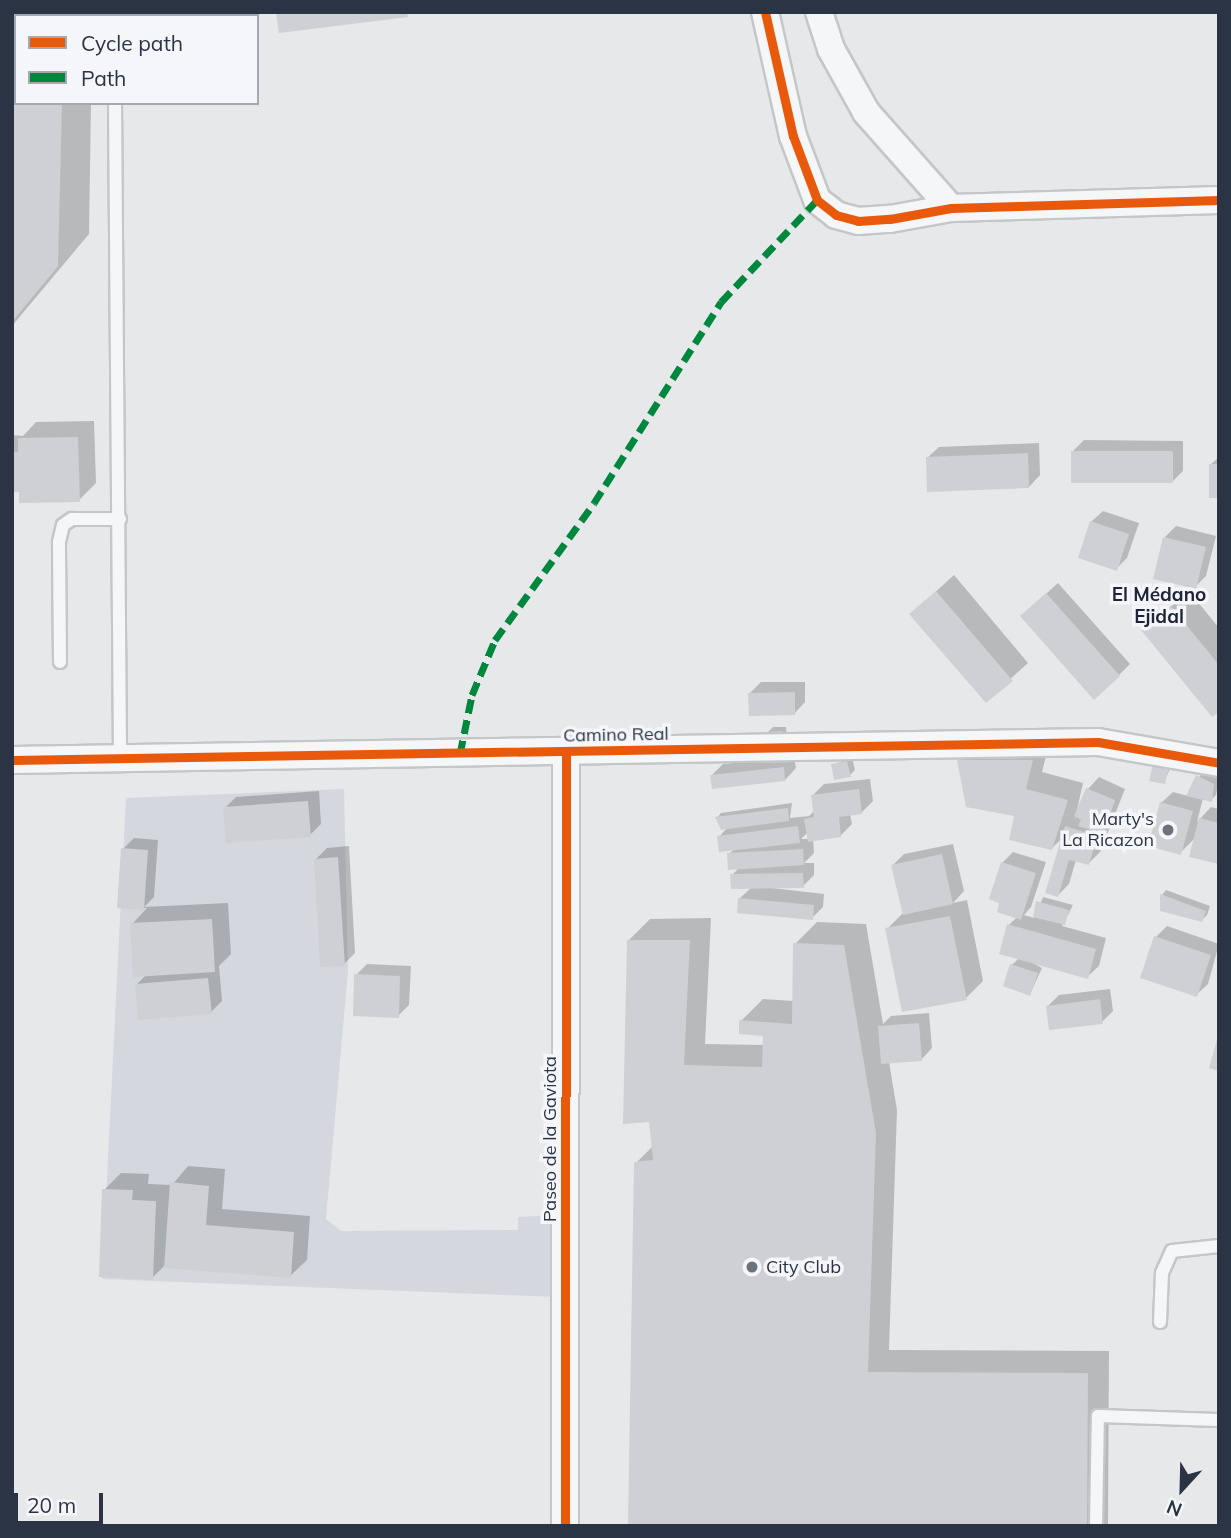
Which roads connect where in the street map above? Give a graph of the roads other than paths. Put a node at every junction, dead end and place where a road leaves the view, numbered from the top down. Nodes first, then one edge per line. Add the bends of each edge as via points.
1 (765, 12) edge
2 (819, 12) edge
3 (115, 105) edge
4 (1219, 200) edge
5 (951, 208) junction
6 (120, 519) junction
7 (60, 662) dead end
8 (566, 751) junction
9 (12, 760) edge
10 (120, 761) junction
11 (1219, 763) edge
12 (1219, 1246) edge
13 (1160, 1322) dead end
14 (1219, 1420) edge
15 (565, 1526) edge
16 (1096, 1526) edge

1 - 5 street via 793,136 817,200 836,215 858,220
2 - 5 street via 831,49 866,112
3 - 6 lane
4 - 5 street
6 - 7 lane via 72,519 63,525 59,542
6 - 10 lane
8 - 10 street, Camino Real
8 - 11 street, Camino Real via 1098,742
8 - 15 street, Paseo de la Gaviota
9 - 10 street, Camino Real
12 - 13 lane via 1172,1251 1162,1273
14 - 16 lane via 1098,1416

